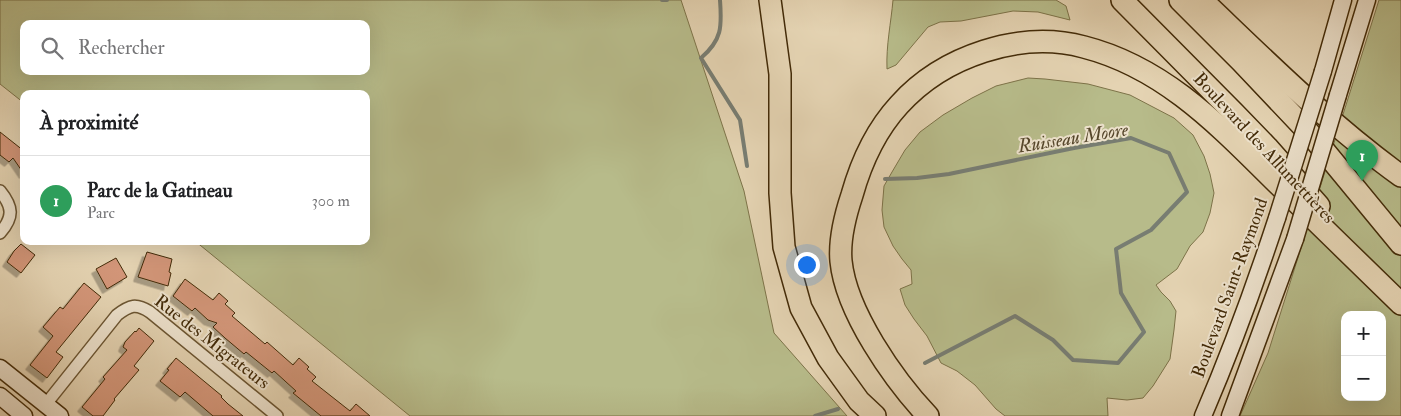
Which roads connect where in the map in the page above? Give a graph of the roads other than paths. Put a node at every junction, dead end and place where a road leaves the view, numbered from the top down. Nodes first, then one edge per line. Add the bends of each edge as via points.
1 (770, 0) edge
2 (1122, 0) edge
3 (1180, 0) edge
4 (1202, 0) edge
5 (1343, 0) edge
6 (1367, 0) edge
7 (1401, 176) edge
8 (0, 191) edge
9 (0, 232) edge
10 (1401, 244) edge
11 (1401, 302) edge
12 (0, 368) edge
13 (0, 396) edge
14 (41, 410) edge
15 (24, 416) edge
16 (60, 416) edge
17 (277, 416) edge
18 (875, 416) edge
19 (928, 416) edge
20 (1203, 416) edge
21 (1230, 416) edge

1 - 18 highway via 780,74 780,192 784,247 801,308 823,350 859,401
2 - 11 highway, Boulevard des Allumettières via 1267,147
3 - 10 highway via 1312,136
4 - 7 highway via 1280,75
5 - 20 main road, Boulevard Saint-Raymond, bridge via 1256,281
6 - 21 main road, bridge via 1295,239
8 - 9 street via 10,209 7,225
11 - 19 highway via 1209,117 1166,84 1113,56 1083,46 1056,42 995,48 944,68 899,105 882,127 858,175 842,233 842,264 858,316 902,388
12 - 14 main road
13 - 15 main road
14 - 16 main road
14 - 17 street, Rue des Migrateurs via 117,315 134,306 150,312

